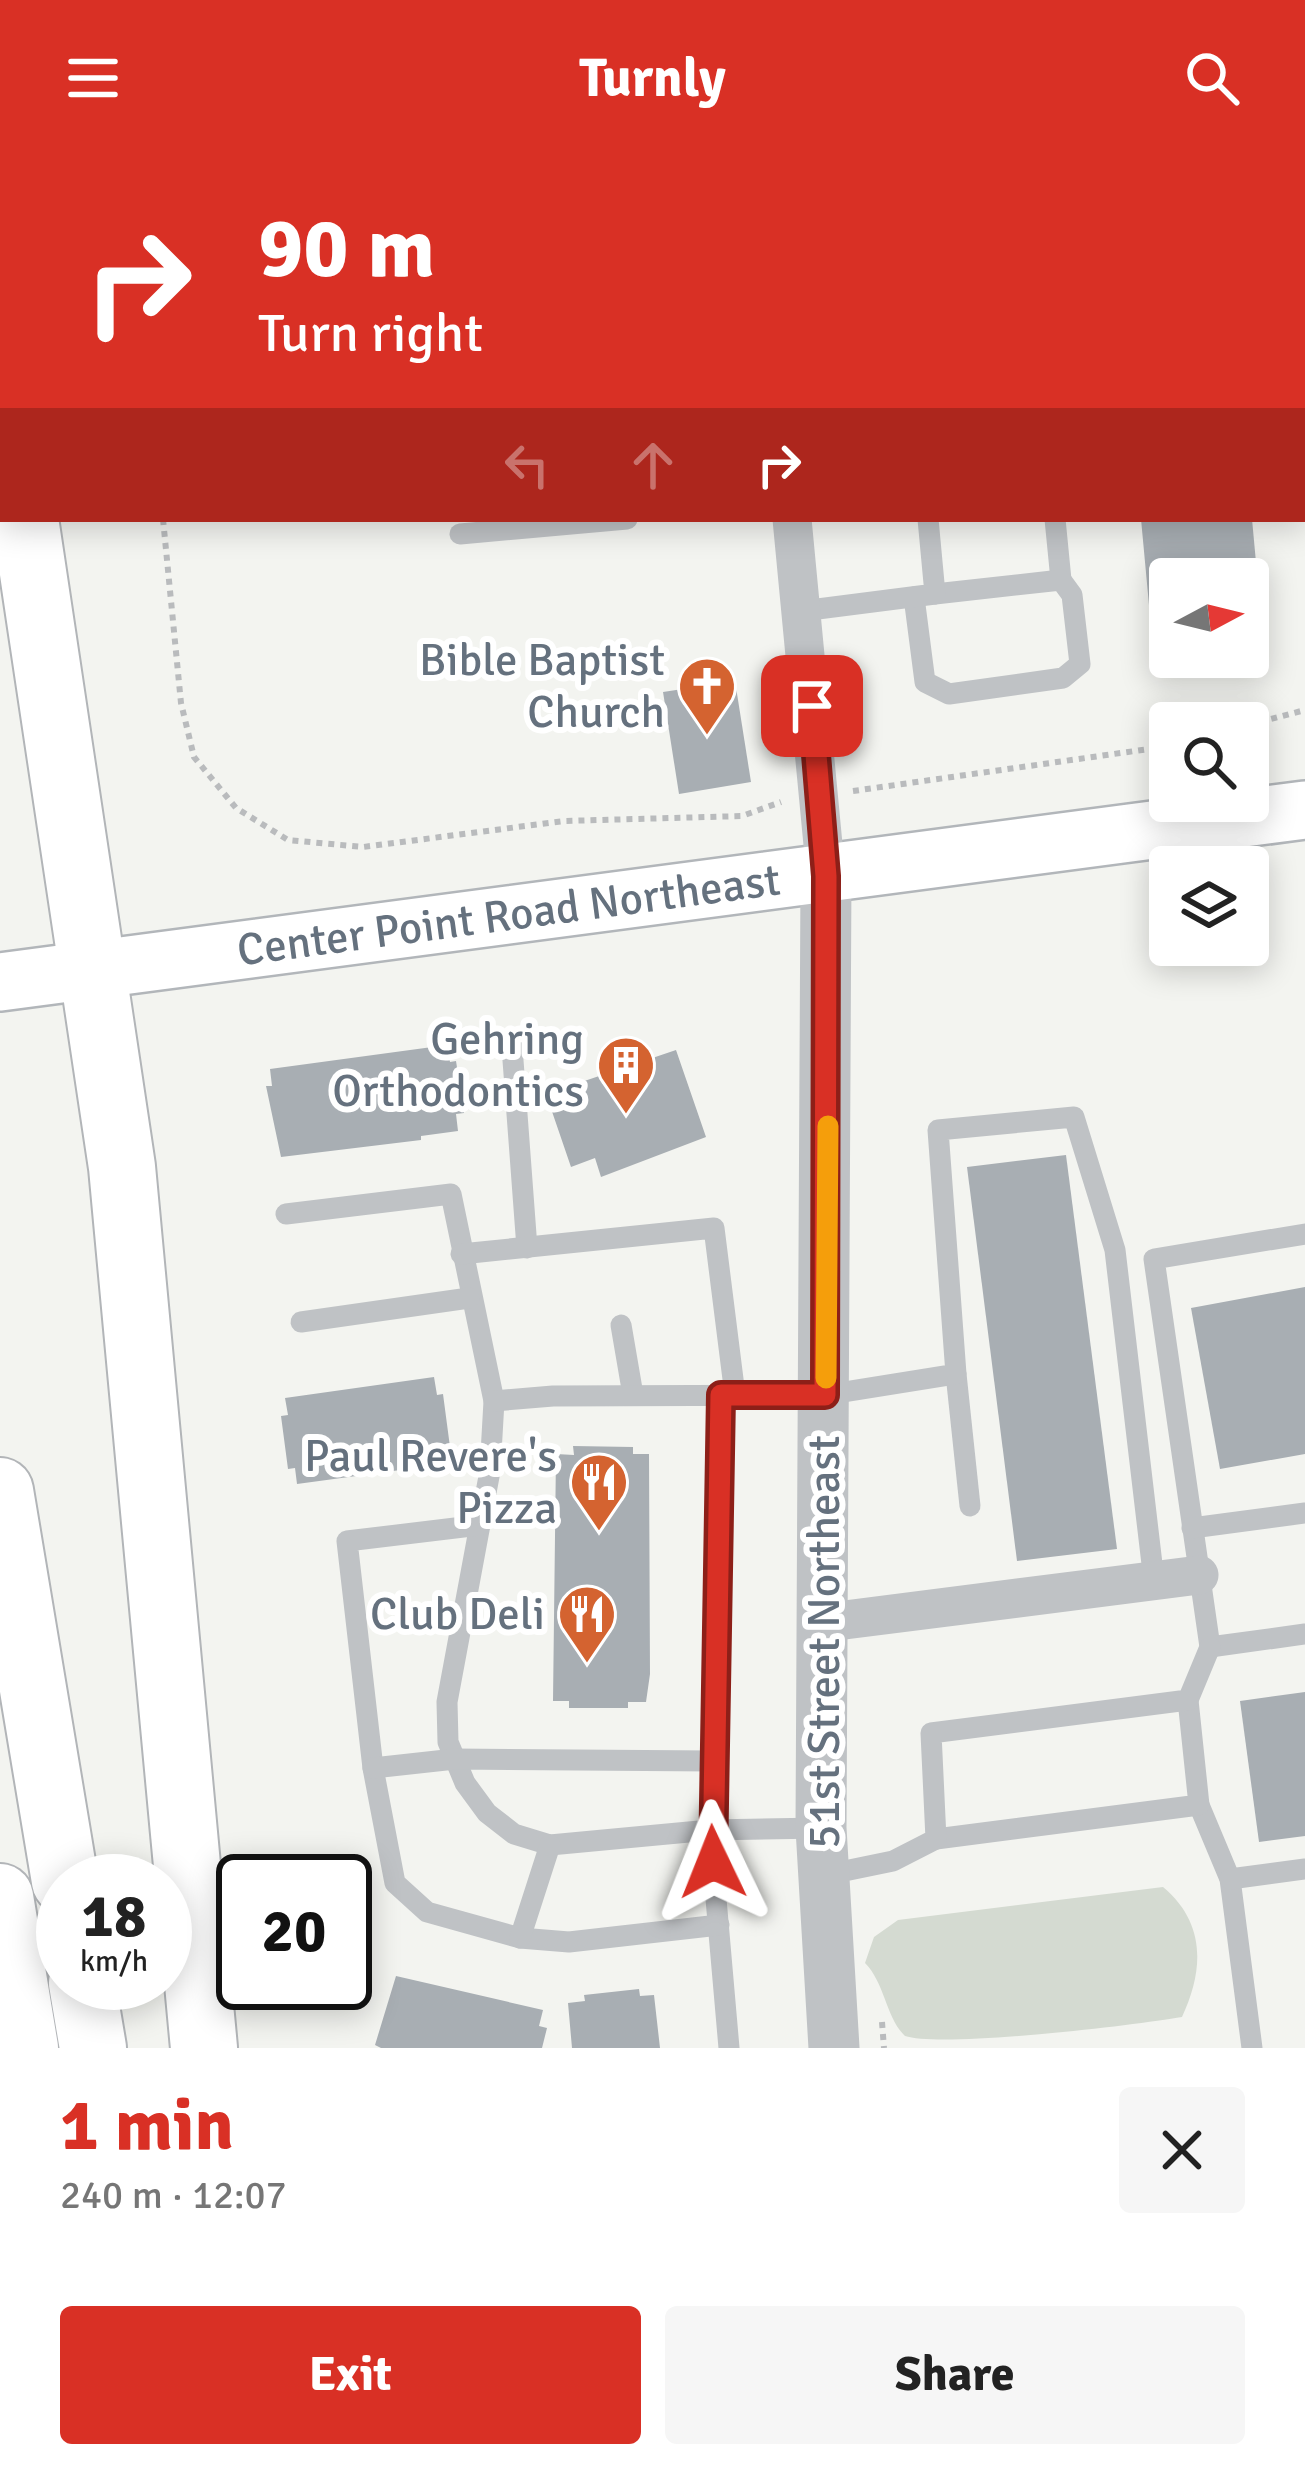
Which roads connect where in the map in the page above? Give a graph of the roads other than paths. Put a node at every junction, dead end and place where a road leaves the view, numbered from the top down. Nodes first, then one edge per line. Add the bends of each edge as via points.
1 (25, 522) edge
2 (594, 522) edge
3 (793, 522) edge
4 (928, 522) edge
5 (1055, 522) edge
6 (460, 534) dead end
7 (1061, 580) junction
8 (924, 596) junction
9 (802, 611) junction
10 (1305, 810) edge
11 (826, 876) junction
12 (92, 968) junction
13 (0, 982) edge
14 (549, 1038) dead end
15 (286, 1214) dead end
16 (1305, 1234) edge
17 (526, 1247) junction
18 (461, 1254) junction
19 (469, 1298) junction
20 (302, 1322) dead end
21 (621, 1324) dead end
22 (956, 1374) junction
23 (633, 1395) junction
24 (728, 1395) junction
25 (825, 1395) junction
26 (494, 1401) junction
27 (0, 1491) edge
28 (970, 1506) dead end
29 (1305, 1513) edge
30 (480, 1525) junction
31 (1192, 1528) junction
32 (1199, 1575) junction
33 (1154, 1581) junction
34 (821, 1623) junction
35 (1305, 1634) edge
36 (1210, 1647) junction
37 (1188, 1700) junction
38 (455, 1759) junction
39 (712, 1761) junction
40 (373, 1768) junction
41 (1199, 1805) junction
42 (710, 1830) junction
43 (936, 1839) junction
44 (550, 1845) junction
45 (823, 1851) junction
46 (60, 1854) edge
47 (1305, 1869) edge
48 (1229, 1879) junction
49 (0, 1898) edge
50 (718, 1925) junction
51 (520, 1938) junction
52 (87, 2010) edge
53 (25, 2048) edge
54 (93, 2048) edge
55 (204, 2048) edge
56 (729, 2048) edge
57 (834, 2048) edge
58 (1252, 2048) edge

1 - 12 highway
2 - 6 lane
3 - 9 street
4 - 8 lane
5 - 7 lane
7 - 8 lane
7 - 8 lane via 1072,595 1080,664 1063,678 949,694 925,682
8 - 9 lane
9 - 11 street
10 - 11 main road, Center Point Road Northeast
11 - 12 main road, Center Point Road Northeast
11 - 25 street, 51st Street Northeast
12 - 13 main road, Center Point Road Northeast
12 - 55 highway via 122,1167
14 - 17 lane via 512,1047
15 - 18 lane via 451,1194
16 - 31 lane via 1154,1259
17 - 18 lane
17 - 24 lane via 714,1228
18 - 19 lane
19 - 20 lane
19 - 26 lane
21 - 23 lane
22 - 25 lane
22 - 28 lane
22 - 33 lane via 938,1130 1073,1117 1115,1250
23 - 24 lane
23 - 26 lane
24 - 25 lane
24 - 39 lane
25 - 34 street, 51st Street Northeast
26 - 30 lane
27 - 46 highway
29 - 31 lane
30 - 38 lane via 447,1702
30 - 40 lane via 347,1541
31 - 32 lane
32 - 33 street
32 - 36 lane
33 - 34 street
34 - 45 street, 51st Street Northeast
35 - 36 lane
36 - 37 lane
37 - 41 lane
37 - 43 lane via 931,1733
38 - 39 lane
38 - 40 lane
38 - 44 lane via 487,1813 514,1834
39 - 42 lane
40 - 51 lane via 395,1883 427,1912
41 - 43 lane
41 - 48 lane
42 - 44 lane
42 - 45 lane
42 - 50 lane
43 - 45 lane via 892,1861
44 - 51 lane
45 - 57 street, 51st Street Northeast
47 - 48 lane
48 - 58 lane
49 - 53 highway
50 - 51 lane via 569,1942
50 - 56 lane
52 - 54 highway

